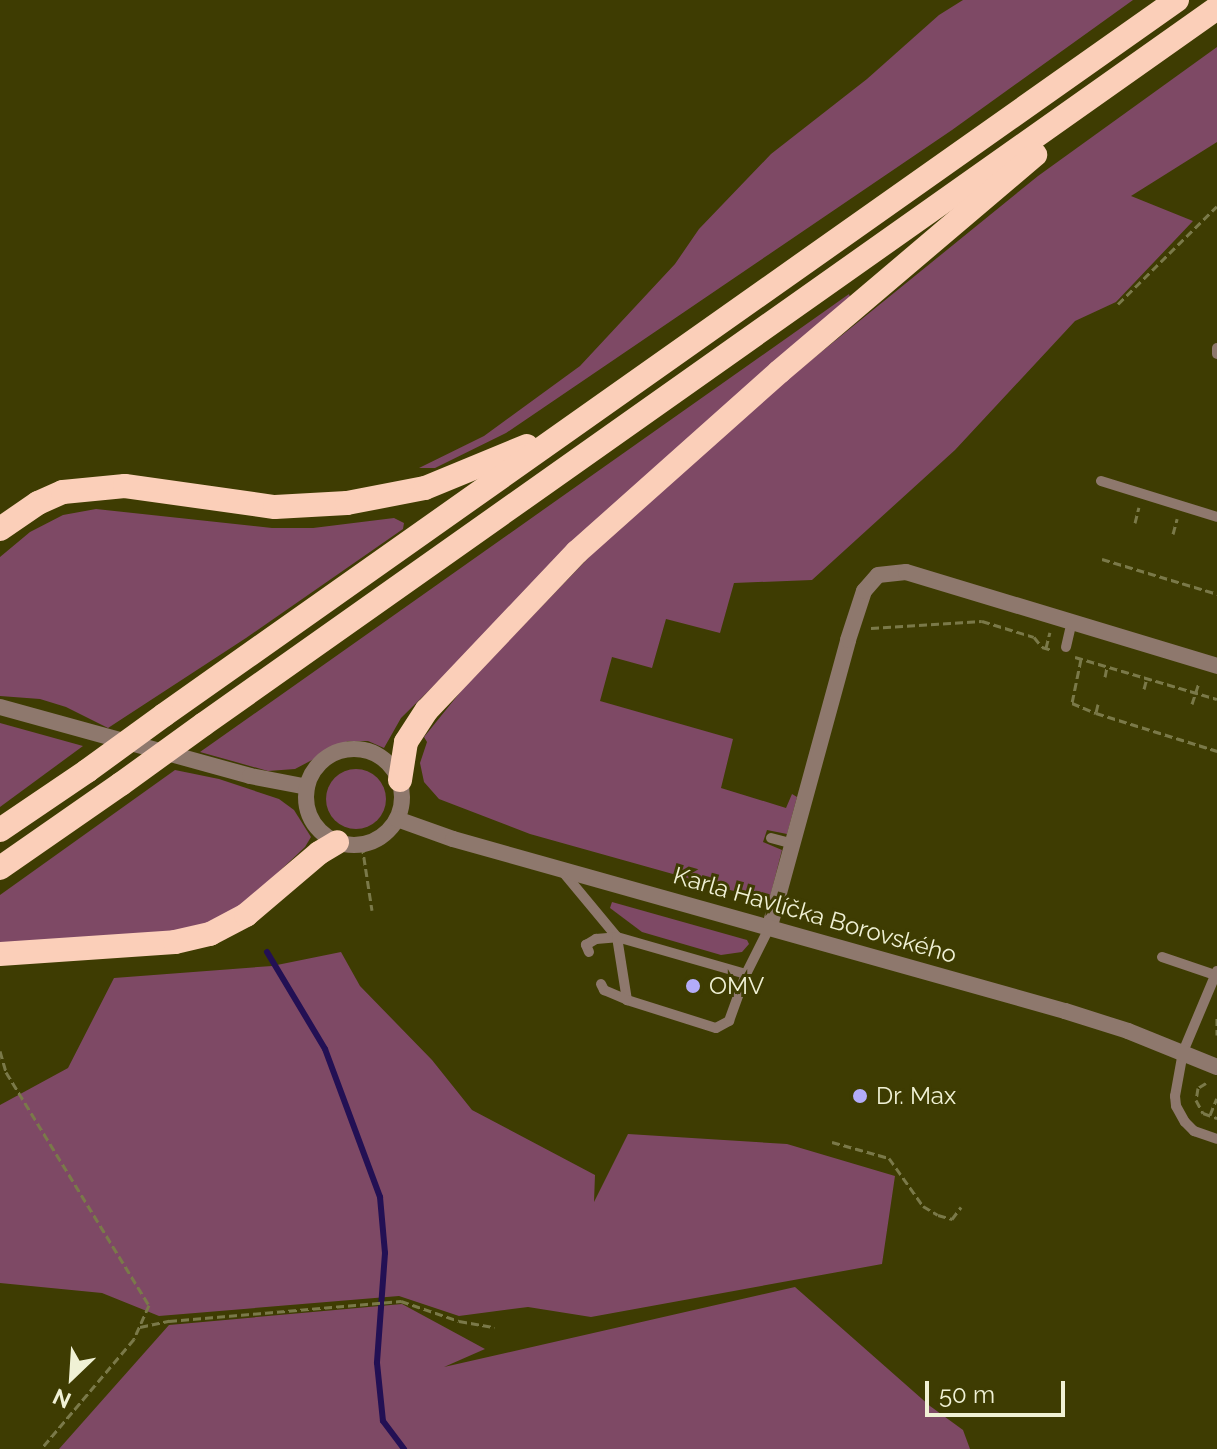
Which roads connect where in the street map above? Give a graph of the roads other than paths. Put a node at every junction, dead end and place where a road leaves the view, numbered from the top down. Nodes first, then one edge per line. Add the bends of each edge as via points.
1 (1177, 0) edge
2 (1217, 8) edge
3 (1111, 85) junction
4 (566, 430) junction
5 (1101, 481) dead end
6 (1217, 517) edge
7 (0, 529) edge
8 (1072, 622) junction
9 (1063, 651) road end
10 (1217, 666) edge
11 (0, 707) edge
12 (400, 780) junction
13 (307, 787) junction
14 (397, 819) junction
15 (0, 830) edge
16 (771, 838) dead end
17 (337, 842) junction
18 (793, 844) junction
19 (559, 867) junction
20 (0, 868) edge
21 (770, 926) junction
22 (617, 937) junction
23 (589, 952) dead end
24 (0, 954) edge
25 (1162, 957) dead end
26 (1216, 973) edge
27 (746, 974) junction
28 (601, 984) dead end
29 (627, 1000) junction
30 (1183, 1052) junction
31 (1214, 1074) edge
32 (1217, 1139) edge

1 - 4 highway
2 - 3 highway
3 - 12 highway via 577,552 427,710 406,742
3 - 20 highway, bridge
4 - 7 highway via 425,488 347,503 275,507 125,486 63,492
4 - 15 highway, bridge
5 - 6 lane
8 - 9 lane
8 - 10 street
8 - 18 street via 906,572 894,571 869,582
11 - 13 street
12 - 13 street via 385,760 351,749 327,757
12 - 14 street via 403,800
13 - 17 street via 312,820
14 - 17 street via 386,833 362,845
14 - 19 street, Karla Havlíčka Borovského
16 - 18 lane
17 - 24 highway via 246,915 210,934 175,942
18 - 21 street
19 - 21 street, Karla Havlíčka Borovského
19 - 22 lane
21 - 27 lane
21 - 30 street, Karla Havlíčka Borovského via 1065,1011
22 - 23 lane via 596,939 586,945
22 - 27 lane
22 - 29 lane
25 - 26 lane
26 - 30 lane
27 - 29 lane via 729,1021 716,1028
28 - 29 lane
30 - 31 street, Karla Havlíčka Borovského
30 - 32 lane via 1176,1106 1194,1131

